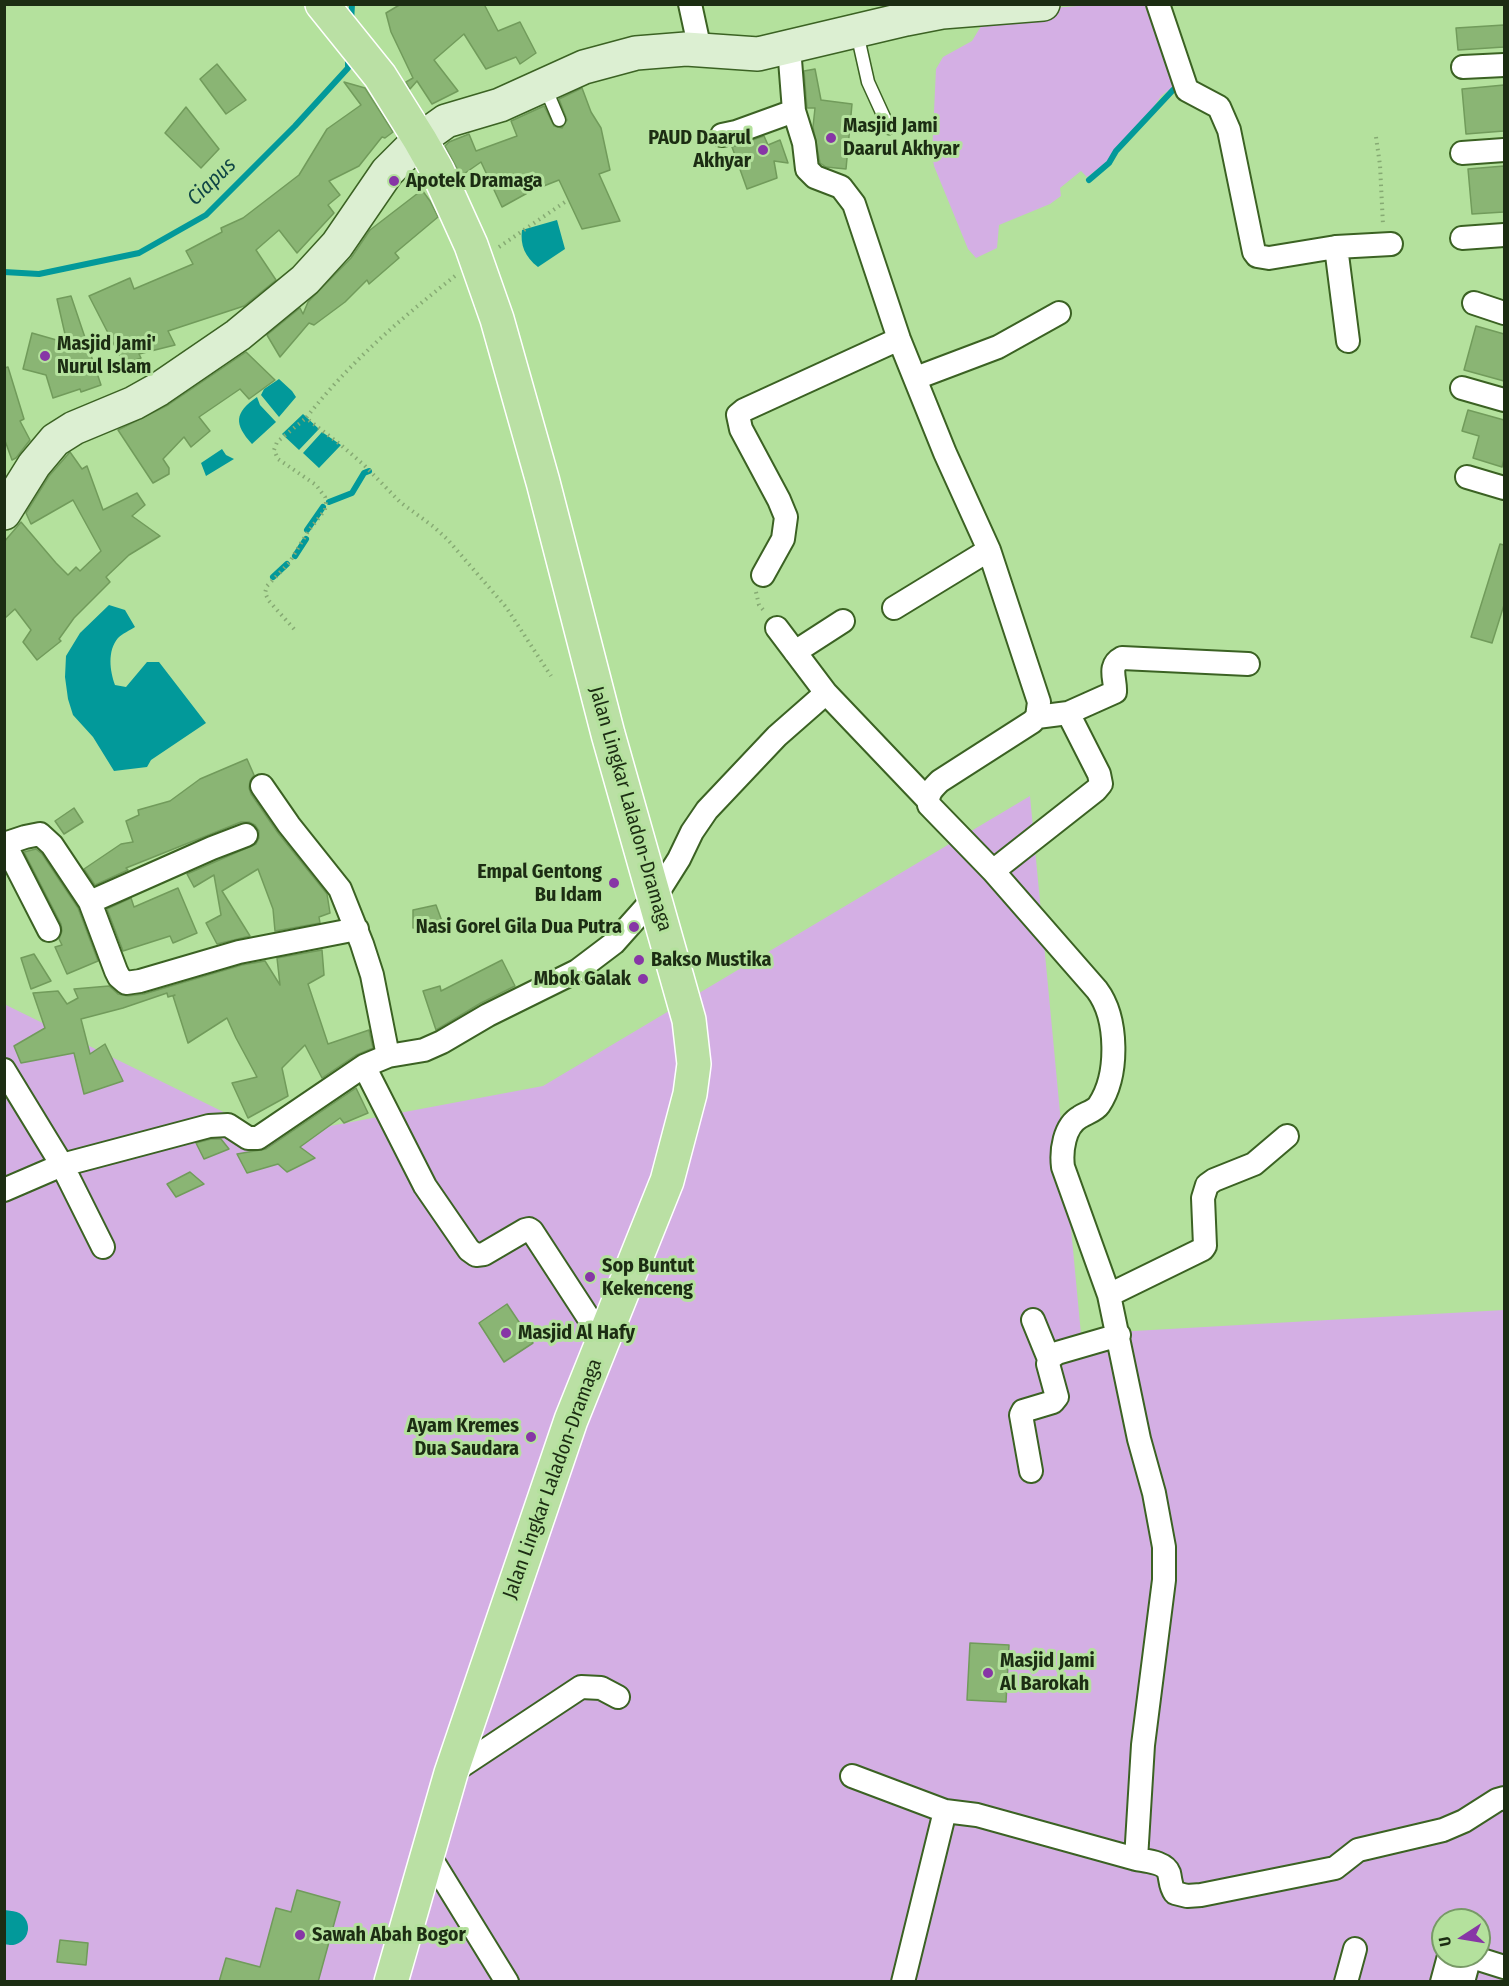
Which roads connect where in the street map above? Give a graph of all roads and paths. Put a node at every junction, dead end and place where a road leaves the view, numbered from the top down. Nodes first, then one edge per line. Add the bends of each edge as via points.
1 (690, 4) edge
2 (1043, 4) edge
3 (1158, 4) edge
4 (325, 8) edge
5 (856, 32) junction
6 (789, 47) junction
7 (700, 50) junction
8 (1504, 65) edge
9 (1463, 67) dead end
10 (545, 86) junction
11 (794, 111) junction
12 (559, 120) dead end
13 (889, 128) dead end
14 (722, 135) dead end
15 (1376, 137) dead end
16 (420, 140) junction
17 (1504, 150) edge
18 (1462, 153) dead end
19 (565, 201) dead end
20 (1504, 235) edge
21 (1462, 238) dead end
22 (1388, 244) joint
23 (1336, 247) junction
24 (477, 262) junction
25 (1474, 303) dead end
26 (1059, 313) dead end
27 (1504, 313) edge
28 (899, 339) junction
29 (1348, 341) dead end
30 (916, 378) junction
31 (1462, 388) dead end
32 (1504, 400) edge
33 (306, 418) junction
34 (1467, 477) dead end
35 (1504, 488) edge
36 (4, 513) edge
37 (989, 549) junction
38 (763, 575) joint
39 (894, 608) dead end
40 (843, 621) dead end
41 (777, 628) joint
42 (294, 629) dead end
43 (795, 652) junction
44 (1248, 664) dead end
45 (551, 676) dead end
46 (826, 693) junction
47 (1068, 713) junction
48 (1038, 717) junction
49 (262, 786) dead end
50 (927, 799) junction
51 (246, 834) dead end
52 (5, 844) edge
53 (993, 871) junction
54 (655, 897) junction
55 (90, 902) junction
56 (357, 929) junction
57 (49, 930) dead end
58 (388, 1056) junction
59 (364, 1066) junction
60 (4, 1070) edge
61 (1287, 1136) dead end
62 (62, 1165) junction
63 (4, 1190) edge
64 (103, 1247) dead end
65 (1109, 1296) junction
66 (1034, 1320) dead end
67 (1119, 1335) junction
68 (603, 1340) junction
69 (1049, 1359) junction
70 (1031, 1471) dead end
71 (618, 1697) dead end
72 (451, 1773) junction
73 (852, 1776) dead end
74 (1504, 1798) edge
75 (945, 1811) junction
76 (427, 1852) junction
77 (1136, 1859) junction
78 (1355, 1949) dead end
79 (390, 1982) edge
80 (507, 1982) edge
81 (903, 1982) edge
82 (1346, 1982) edge

1 - 7 street
2 - 5 street via 942,12
3 - 23 street via 1186,90 1219,107 1229,130 1257,256 1276,258
4 - 16 main road, Jalan Lingkar Laladon-Dramaga via 380,76
5 - 6 street
5 - 13 lane via 868,82
6 - 7 street via 758,54
6 - 11 street
7 - 10 street via 636,53 584,67
8 - 9 street
10 - 12 lane
10 - 16 street via 446,121
11 - 14 street
11 - 28 street via 809,172 841,188 854,204
15 - 22 path
16 - 24 main road, Jalan Lingkar Laladon-Dramaga
16 - 36 street via 387,172 337,245 305,280 238,335 159,389 74,428 55,441 34,465
17 - 18 street
19 - 24 path
20 - 21 street
22 - 23 street
23 - 29 street
24 - 33 path via 399,320
24 - 54 main road, Jalan Lingkar Laladon-Dramaga via 543,482
25 - 27 street
26 - 30 street via 998,347
28 - 30 street
28 - 38 street via 738,415 741,429 786,517 783,539
30 - 37 street
31 - 32 street
33 - 42 path via 277,442 274,450 278,459 322,491 325,510 265,593
33 - 45 path via 448,540 506,607
34 - 35 street
37 - 39 street
37 - 48 street via 1040,702
38 - 41 path via 757,598
40 - 43 street
41 - 43 street
43 - 46 street
44 - 47 street via 1122,658 1114,667 1115,692
46 - 50 street
46 - 54 street via 777,736 707,810
47 - 48 street
47 - 53 street via 1101,784
48 - 50 street via 940,781
49 - 56 street via 336,881
50 - 53 street via 933,811
51 - 55 street
52 - 55 street via 33,835 46,838
52 - 57 street
53 - 65 street via 1097,990 1109,1013 1113,1047 1106,1093 1098,1108 1077,1119 1063,1143 1062,1156
54 - 58 street via 614,943 577,971 432,1047
54 - 68 main road, Jalan Lingkar Laladon-Dramaga via 689,1020 694,1064 667,1181
55 - 56 street via 116,971 126,983 239,952
56 - 58 street via 372,975
58 - 59 street
59 - 62 street via 258,1137 248,1138 228,1125 216,1125
59 - 68 street via 425,1186 469,1250 476,1255 484,1254 529,1228 532,1230
60 - 62 street
61 - 65 street via 1254,1164 1207,1185 1203,1198 1203,1250
62 - 63 street
62 - 64 street
65 - 67 street
66 - 69 street
67 - 69 street via 1057,1353
67 - 77 street via 1164,1547 1164,1580 1143,1745
68 - 72 main road, Jalan Lingkar Laladon-Dramaga via 571,1420
69 - 70 street via 1057,1397 1023,1411 1020,1419
71 - 72 street via 601,1688 581,1687
72 - 76 main road, Jalan Lingkar Laladon-Dramaga
73 - 75 street
74 - 77 street via 1454,1826 1358,1850 1335,1868 1201,1895 1175,1893 1164,1867
75 - 77 street via 977,1815
75 - 81 street
76 - 79 main road, Jalan Lingkar Laladon-Dramaga
76 - 80 street
78 - 82 street

